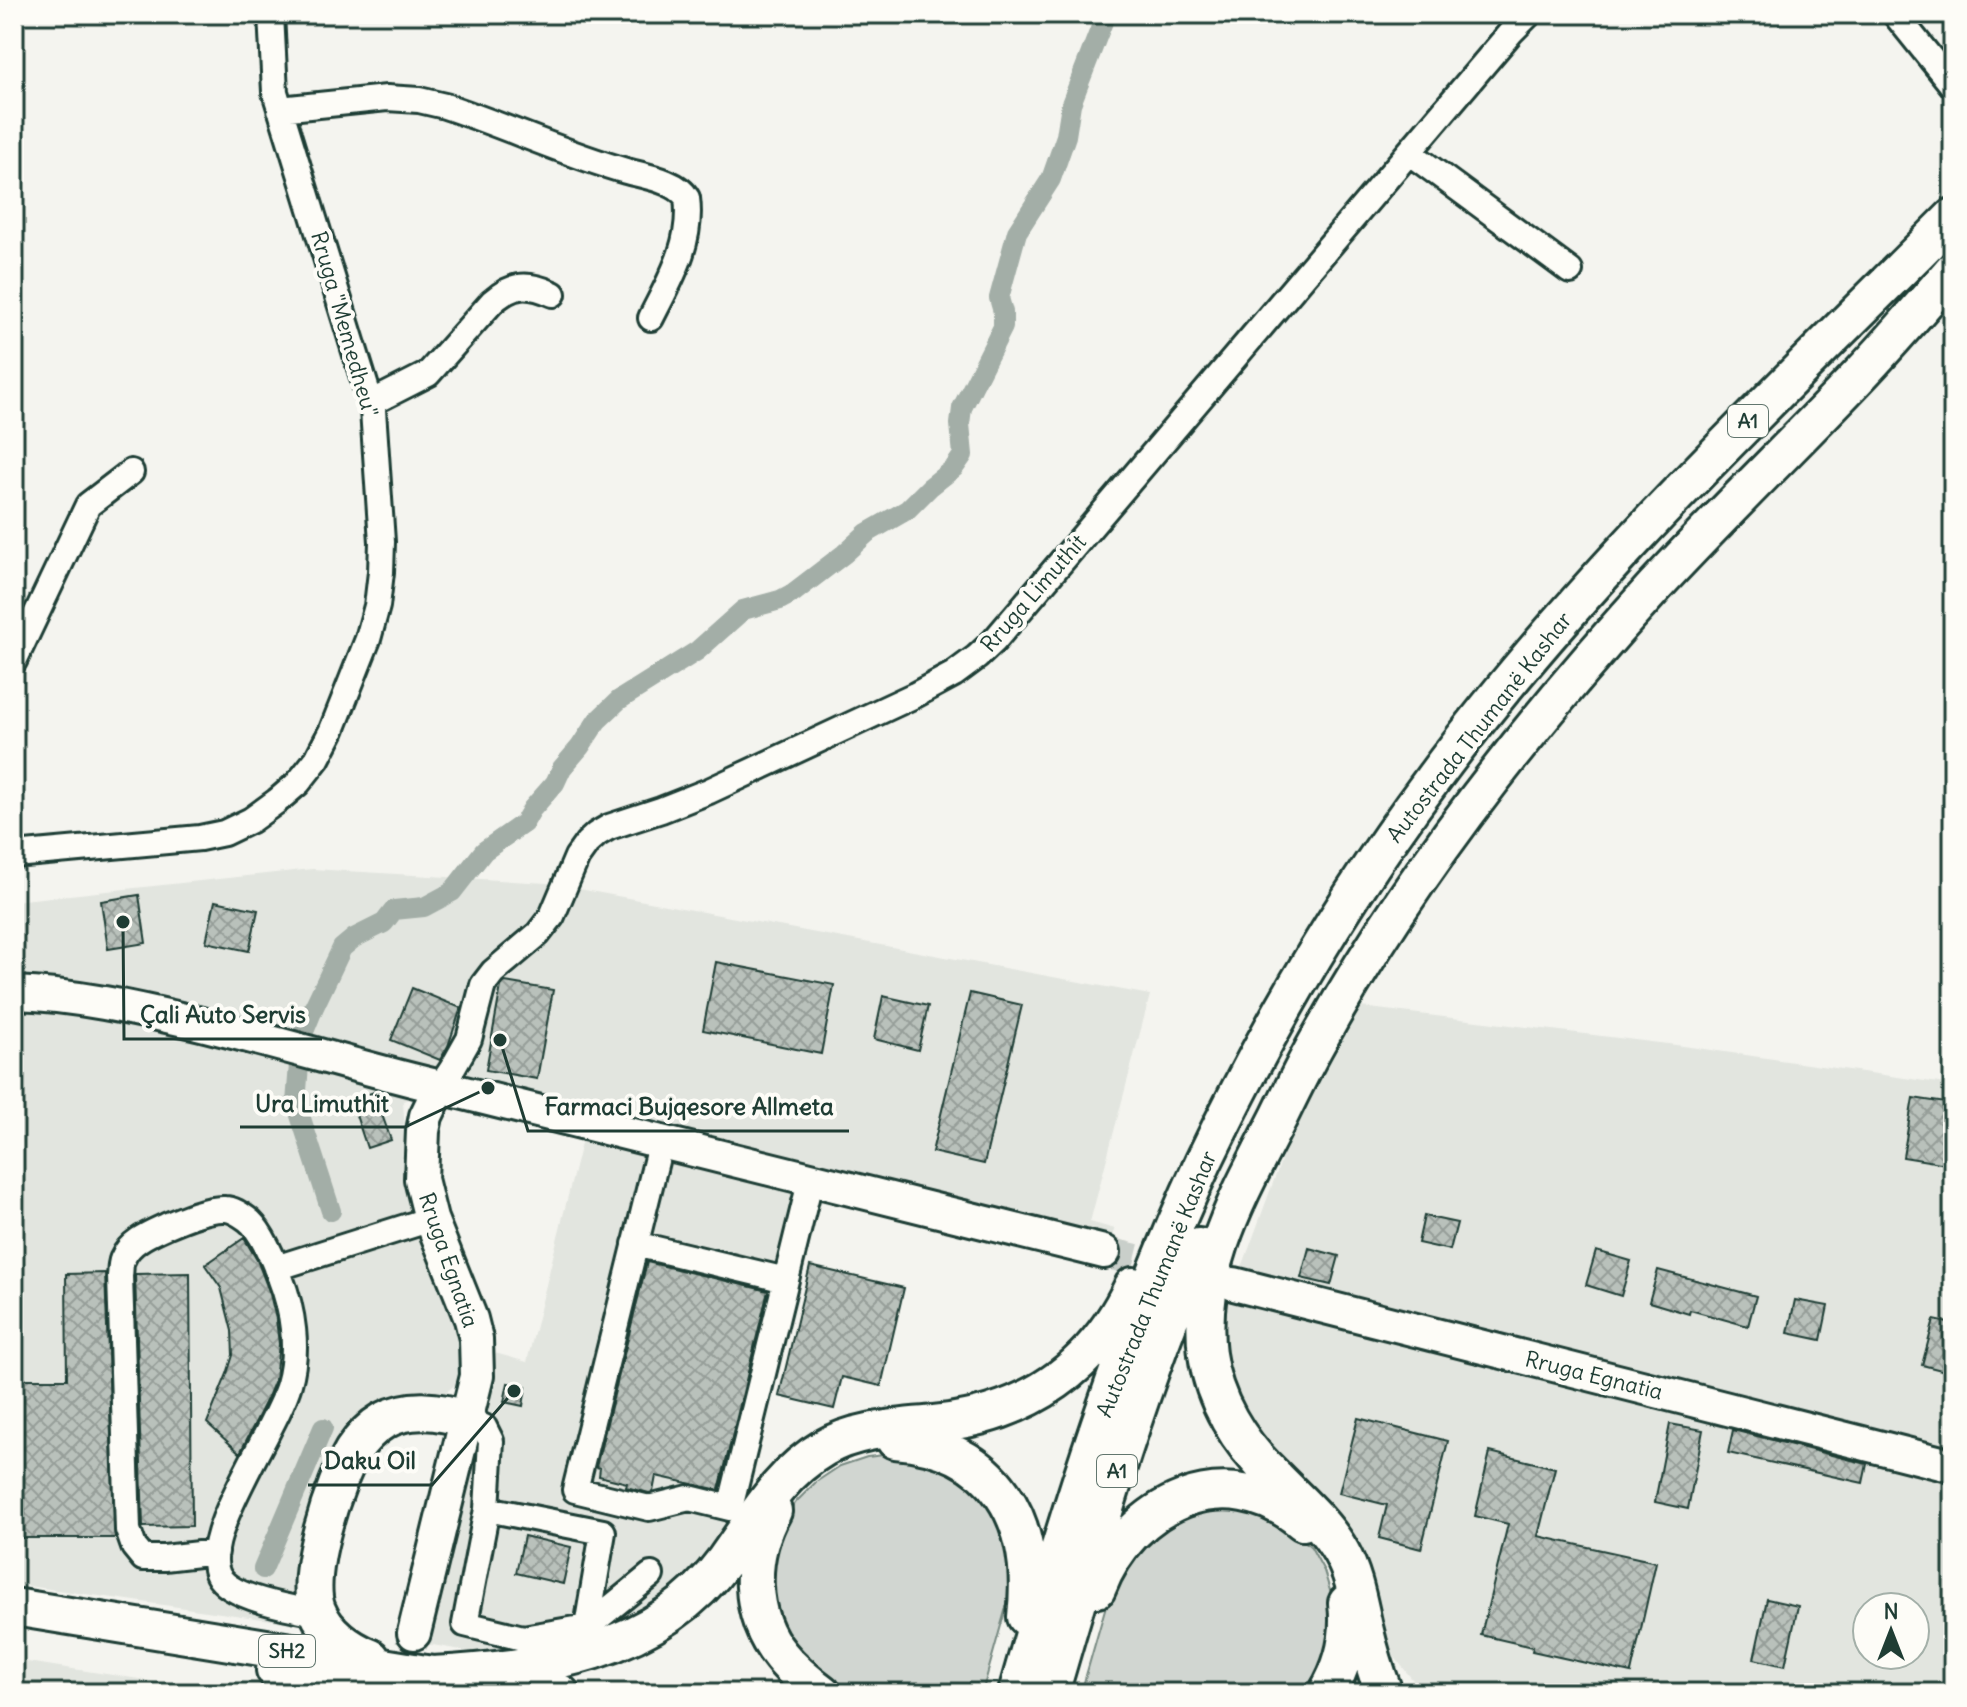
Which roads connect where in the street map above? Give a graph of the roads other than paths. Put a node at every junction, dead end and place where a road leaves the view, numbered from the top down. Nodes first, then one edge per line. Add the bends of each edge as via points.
1 (271, 14) edge
2 (1529, 14) edge
3 (1895, 14) edge
4 (1953, 86) edge
5 (280, 109) junction
6 (1410, 153) junction
7 (1953, 217) edge
8 (1953, 267) edge
9 (1570, 271) dead end
10 (553, 294) dead end
11 (651, 318) dead end
12 (371, 403) junction
13 (131, 472) dead end
14 (14, 661) edge
15 (14, 855) edge
16 (1359, 915) junction
17 (1326, 966) junction
18 (14, 993) edge
19 (440, 1087) junction
20 (661, 1141) junction
21 (811, 1178) junction
22 (431, 1219) junction
23 (635, 1244) junction
24 (1104, 1252) tunnel mouth
25 (276, 1268) junction
26 (786, 1280) junction
27 (1234, 1284) dead end
28 (467, 1419) junction
29 (1953, 1466) edge
30 (487, 1509) junction
31 (216, 1552) junction
32 (651, 1575) dead end
33 (14, 1607) edge
34 (318, 1613) junction
35 (587, 1627) junction
36 (14, 1630) edge
37 (414, 1633) tunnel mouth
38 (1048, 1668) edge
39 (275, 1670) junction
40 (415, 1679) edge
41 (354, 1693) edge
42 (560, 1693) edge
43 (822, 1693) edge
44 (1015, 1693) edge
45 (1327, 1693) edge
46 (1384, 1693) edge

1 - 5 street, Rruga "Memedheu"
2 - 6 street, Rruga Limuthit
3 - 4 street
5 - 11 street via 387,98 419,100 677,187 687,198 687,231 680,260
5 - 12 street, Rruga "Memedheu"
6 - 9 street
6 - 19 street, Rruga Limuthit via 977,657 915,695 709,791 609,827 587,843 552,916 483,985 469,1039
7 - 16 highway, Autostrada Thumanë Kashar / A1 via 1665,507 1560,622 1390,838
8 - 16 highway, Autostrada Thumanë Kashar / A1 via 1783,430 1601,623
10 - 12 street via 515,287 503,292 428,374
12 - 15 street, Rruga "Memedheu" via 382,542 377,606 317,759 277,801 224,833
13 - 14 street via 88,505
16 - 17 highway, Autostrada Thumanë Kashar / A1
16 - 17 highway
17 - 38 highway, Autostrada Thumanë Kashar / A1 via 1300,1040 1198,1251
17 - 40 highway via 1272,996 1200,1136 1128,1296 1099,1340 1061,1378 1020,1404 993,1413 864,1433 825,1447 777,1488 697,1592 677,1610 625,1639 543,1664
17 - 46 highway via 1321,1035 1235,1206 1210,1273 1205,1312 1209,1365 1233,1426 1257,1460 1318,1521 1343,1557
18 - 19 main road via 100,1001
19 - 20 main road
19 - 22 main road, Rruga Egnatia via 426,1116 421,1155
20 - 21 main road
20 - 23 street
21 - 24 main road
21 - 26 street
22 - 25 street
22 - 28 main road, Rruga Egnatia via 476,1339 477,1376
23 - 26 street
23 - 26 street via 575,1490 649,1508 689,1498 730,1508
25 - 31 street via 290,1306 294,1356 289,1385 223,1522
25 - 31 street via 252,1223 225,1209 197,1214 148,1235 122,1259 128,1530 143,1558
27 - 29 main road, Rruga Egnatia
28 - 30 street via 484,1427 491,1441
28 - 34 highway via 410,1412 386,1419 359,1443 334,1494 317,1549 313,1589
28 - 37 main road, Rruga Egnatia
30 - 35 street via 603,1532
30 - 35 street via 465,1624 523,1638
31 - 34 street via 216,1573 233,1590
32 - 35 street
33 - 40 highway, SH2
34 - 40 highway via 347,1645
36 - 39 highway, SH2
38 - 43 highway via 1027,1609 1025,1551 1010,1505 963,1459 919,1442 893,1440 867,1443 818,1463 783,1496 761,1539 755,1598 763,1628 779,1654
38 - 44 highway, Autostrada Thumanë Kashar / A1
38 - 45 highway via 1117,1549 1147,1518 1203,1493 1239,1492 1293,1514 1337,1564 1345,1587 1347,1644
39 - 40 highway, SH2
39 - 41 highway
40 - 42 highway, SH2

